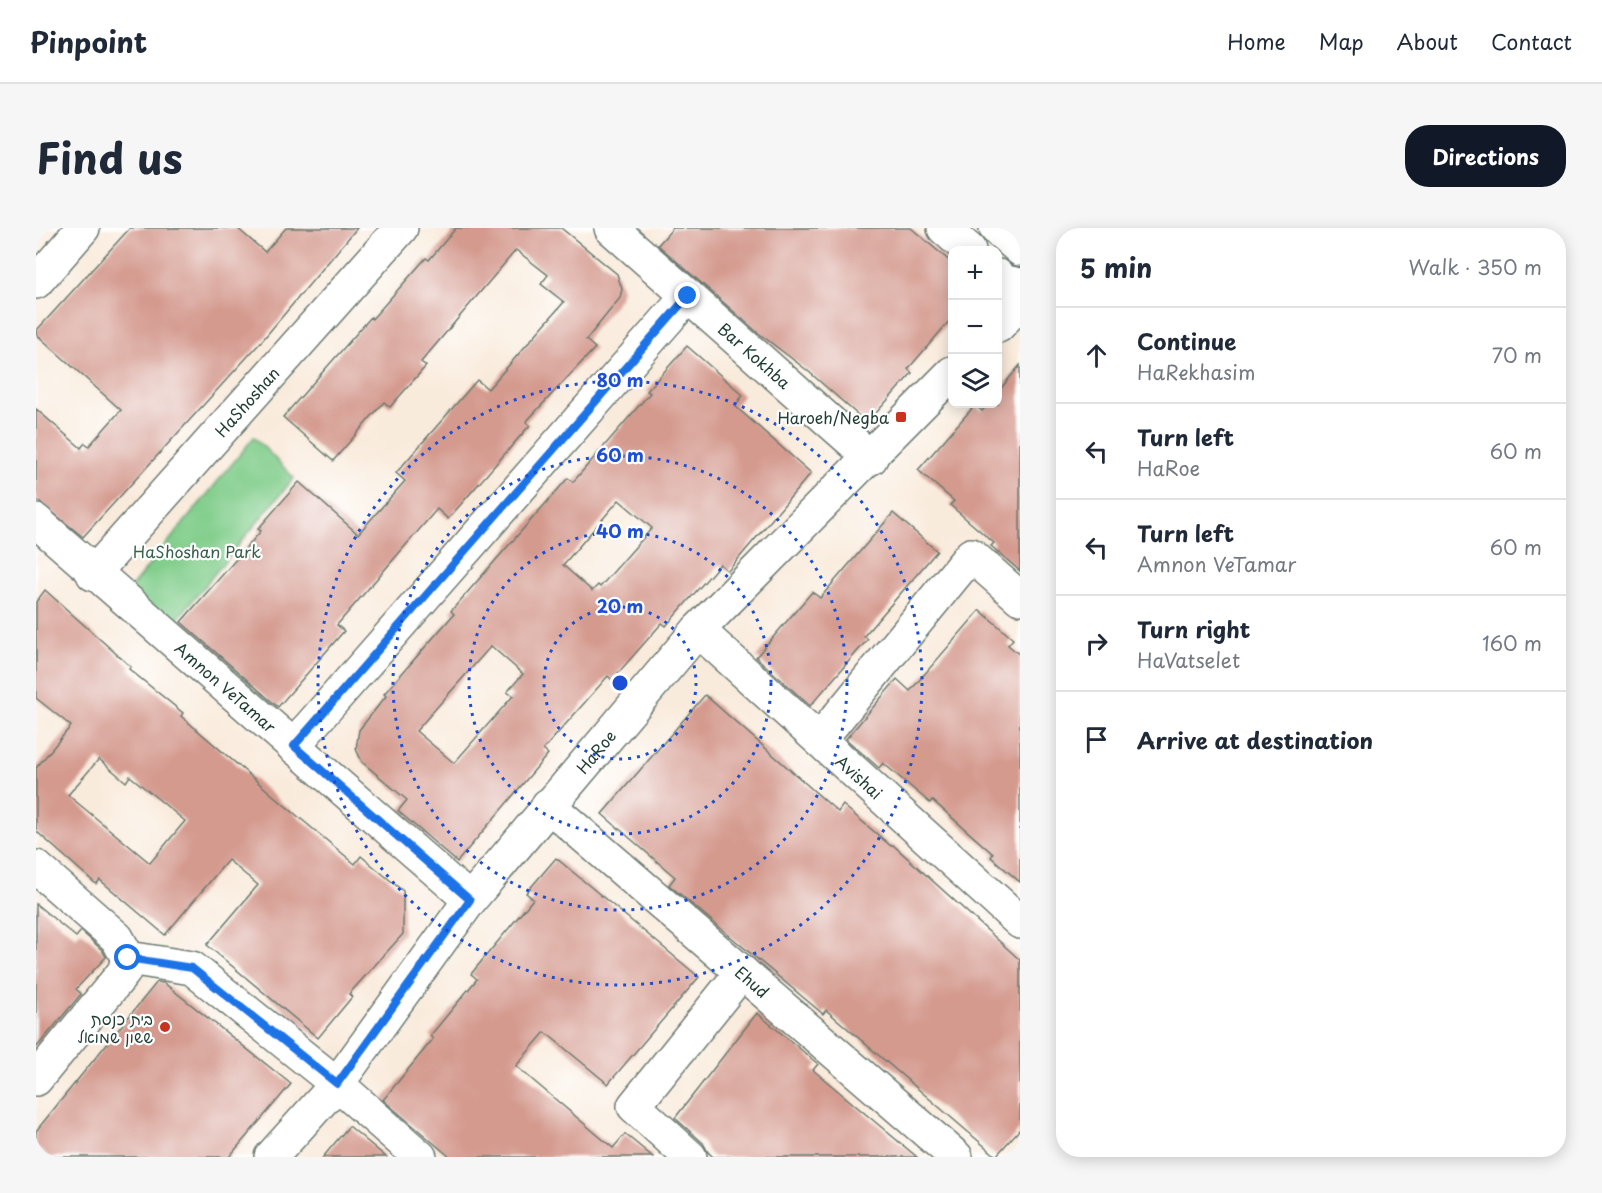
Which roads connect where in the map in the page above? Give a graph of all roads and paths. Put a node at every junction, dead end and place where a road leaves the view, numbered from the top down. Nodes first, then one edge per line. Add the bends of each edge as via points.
1 (82, 228) edge
2 (401, 228) edge
3 (611, 228) edge
4 (944, 228) edge
5 (996, 228) edge
6 (964, 246) edge
7 (1020, 249) edge
8 (1002, 279) edge
9 (36, 282) edge
10 (1020, 285) edge
11 (688, 296) junction
12 (1020, 302) edge
13 (1002, 322) edge
14 (948, 377) edge
15 (871, 458) junction
16 (36, 521) edge
17 (93, 574) junction
18 (1020, 597) edge
19 (698, 630) junction
20 (820, 739) junction
21 (294, 746) junction
22 (548, 805) junction
23 (36, 867) edge
24 (470, 900) junction
25 (1020, 922) edge
26 (128, 958) junction
27 (742, 972) junction
28 (36, 1079) edge
29 (337, 1084) junction
30 (272, 1157) edge
31 (420, 1157) edge
32 (690, 1157) edge
33 (956, 1157) edge

1 - 9 street
2 - 17 street, HaShoshan
3 - 11 street, Bar Kokhba
4 - 6 street
5 - 7 street
8 - 10 street
11 - 15 street, Bar Kokhba
11 - 21 street
12 - 13 street
14 - 15 street, HaRoe
15 - 19 street, HaRoe
16 - 17 street, Amnon VeTamar
17 - 21 street, Amnon VeTamar
18 - 20 street via 971,555
19 - 20 street, Avishai
19 - 22 street, HaRoe
20 - 25 street, Avishai
21 - 24 street, Amnon VeTamar
22 - 24 street, HaRoe
22 - 27 street, Ehud
23 - 26 street via 117,938
24 - 29 street, HaRoe
26 - 28 street via 124,972
26 - 29 street via 192,968
27 - 32 street via 634,1106
27 - 33 street, Ehud
29 - 30 street, HaRoe
29 - 31 street

